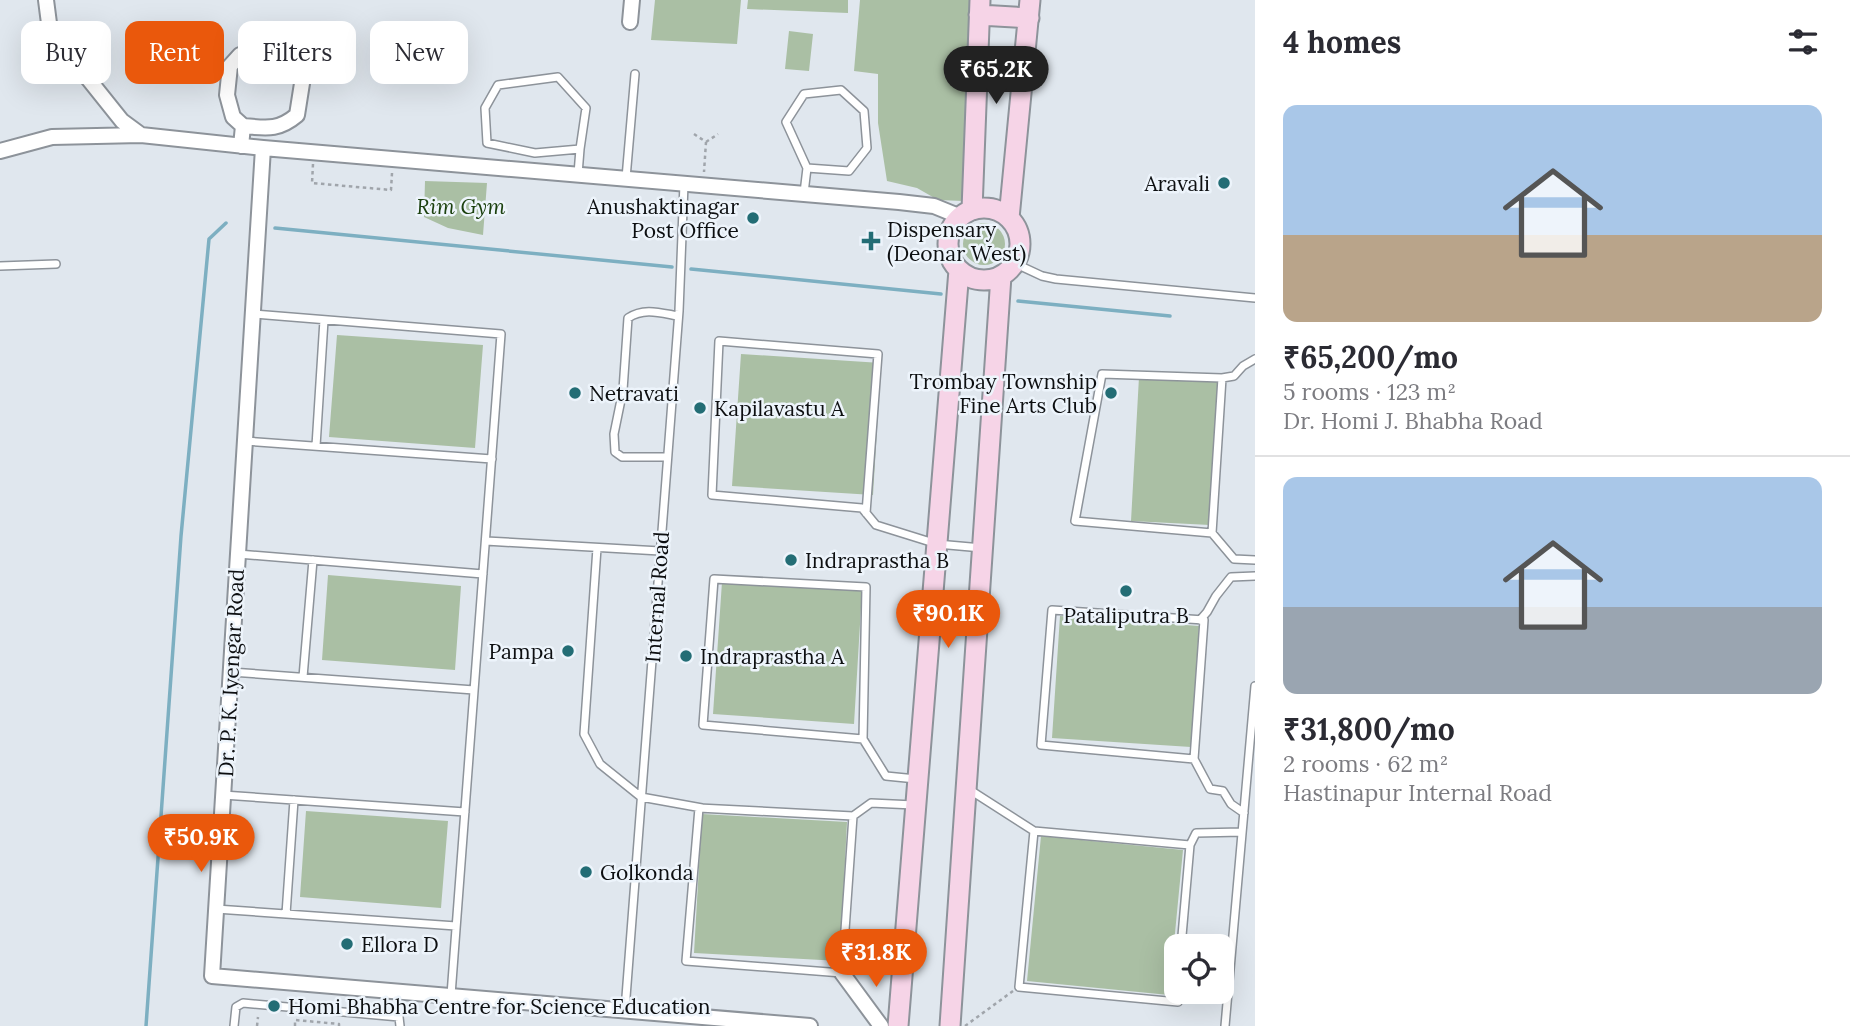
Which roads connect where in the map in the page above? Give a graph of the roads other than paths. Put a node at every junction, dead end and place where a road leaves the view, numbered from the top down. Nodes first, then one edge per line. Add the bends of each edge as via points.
1 (46, 0) edge
2 (632, 0) edge
3 (979, 7) edge
4 (1030, 9) edge
5 (630, 22) dead end
6 (635, 74) dead end
7 (243, 126) junction
8 (141, 135) junction
9 (241, 146) junction
10 (263, 148) junction
11 (580, 149) junction
12 (0, 151) edge
13 (807, 168) junction
14 (578, 174) junction
15 (625, 178) junction
16 (684, 183) junction
17 (804, 193) junction
18 (966, 213) junction
19 (1009, 218) junction
20 (56, 264) dead end
21 (0, 266) edge
22 (959, 270) junction
23 (1008, 270) junction
24 (1255, 298) edge
25 (252, 314) junction
26 (678, 316) junction
27 (324, 320) junction
28 (1255, 359) edge
29 (1222, 379) junction
30 (244, 441) junction
31 (316, 446) junction
32 (667, 457) junction
33 (492, 459) junction
34 (866, 513) junction
35 (1212, 533) junction
36 (486, 541) junction
37 (937, 544) junction
38 (597, 548) junction
39 (983, 549) junction
40 (660, 551) junction
41 (238, 554) junction
42 (313, 560) junction
43 (1255, 560) edge
44 (483, 574) junction
45 (1255, 576) edge
46 (1200, 620) junction
47 (231, 672) junction
48 (303, 677) junction
49 (1255, 686) edge
50 (474, 690) junction
51 (863, 739) junction
52 (1194, 759) junction
53 (917, 779) junction
54 (967, 788) junction
55 (223, 794) junction
56 (641, 797) junction
57 (294, 800) junction
58 (915, 805) junction
59 (703, 808) junction
60 (465, 812) junction
61 (1244, 813) junction
62 (853, 816) junction
63 (1034, 831) junction
64 (1242, 832) junction
65 (1189, 845) junction
66 (216, 909) junction
67 (286, 914) junction
68 (456, 926) junction
69 (1182, 934) edge
70 (842, 973) junction
71 (451, 996) junction
72 (1164, 1001) edge
73 (625, 1011) junction
74 (699, 1021) edge
75 (743, 1023) edge
76 (790, 1025) edge
77 (234, 1026) edge
78 (400, 1026) edge
79 (810, 1026) edge
80 (881, 1026) edge
81 (898, 1026) edge
82 (950, 1026) edge
83 (1225, 1026) edge

1 - 8 street via 50,31 122,121
2 - 5 street
3 - 4 street
3 - 18 street
4 - 19 street
6 - 15 lane
7 - 7 street via 233,117 228,95 230,66 240,55 269,46 295,57 303,77 297,115 271,128
7 - 9 street
8 - 9 street
8 - 12 street via 52,137
9 - 10 street
10 - 14 street
10 - 25 street, Dr. P. K. Iyengar Road
11 - 11 lane via 535,153 487,142 485,108 498,85 558,77 586,108
11 - 14 lane
13 - 13 lane via 786,122 804,94 841,90 864,111 867,148 849,171
13 - 17 lane
14 - 15 street
15 - 16 street
16 - 17 street via 703,180
16 - 26 lane, Internal Road
17 - 18 street
18 - 19 street via 985,208
18 - 22 street via 948,238 952,261
19 - 23 street via 1020,240 1019,252
20 - 21 lane
22 - 23 street via 988,280
22 - 37 street
23 - 24 lane via 1056,279
23 - 39 street
25 - 27 lane
25 - 30 street, Dr. P. K. Iyengar Road
26 - 32 lane, Internal Road
26 - 32 lane via 648,311 628,318 623,390 614,434 615,452 622,457
27 - 31 lane
27 - 33 lane via 501,334
28 - 29 lane via 1234,376
29 - 35 lane
29 - 35 lane via 1102,374 1075,521
30 - 31 lane
30 - 41 street, Dr. P. K. Iyengar Road
31 - 33 lane
32 - 40 lane, Internal Road
33 - 36 lane
34 - 34 lane via 862,509 712,495 719,341 878,354
34 - 37 lane via 876,525
35 - 43 lane via 1234,559
36 - 38 lane
36 - 44 lane
37 - 39 lane
37 - 53 street
38 - 40 lane
38 - 56 lane via 584,734 600,764
39 - 54 street
40 - 56 lane, Internal Road
41 - 42 lane
41 - 47 street, Dr. P. K. Iyengar Road
42 - 44 lane
42 - 48 lane
44 - 50 lane
45 - 46 lane via 1231,577
46 - 52 lane via 1204,620
46 - 52 lane via 1052,610 1041,746
47 - 48 lane
47 - 55 street, Dr. P. K. Iyengar Road
48 - 50 lane
49 - 61 lane
50 - 60 lane
51 - 51 lane via 704,725 714,579 866,587
51 - 53 lane via 886,776
52 - 61 lane via 1210,789 1223,791
53 - 58 street
54 - 63 lane
54 - 82 street
55 - 57 lane
55 - 66 street, Dr. P. K. Iyengar Road
56 - 59 lane
56 - 73 lane, Internal Road
57 - 60 lane
57 - 67 lane
58 - 62 lane via 871,803
58 - 81 street
59 - 62 lane
59 - 70 lane via 699,808 686,961
60 - 68 lane
61 - 64 lane
62 - 70 lane
63 - 65 lane
63 - 72 lane via 1019,987
64 - 65 lane via 1196,833
64 - 83 lane
65 - 69 lane
66 - 67 lane
66 - 71 street, Dr. P. K. Iyengar Road via 212,976
67 - 68 lane
68 - 71 lane
70 - 80 street
71 - 73 street, Dr. P. K. Iyengar Road
73 - 74 street, Dr. P. K. Iyengar Road
74 - 75 street, Dr. P. K. Iyengar Road
75 - 76 street, Dr. P. K. Iyengar Road
76 - 79 street, Dr. P. K. Iyengar Road
77 - 78 lane via 236,1007 243,1003 399,1017

